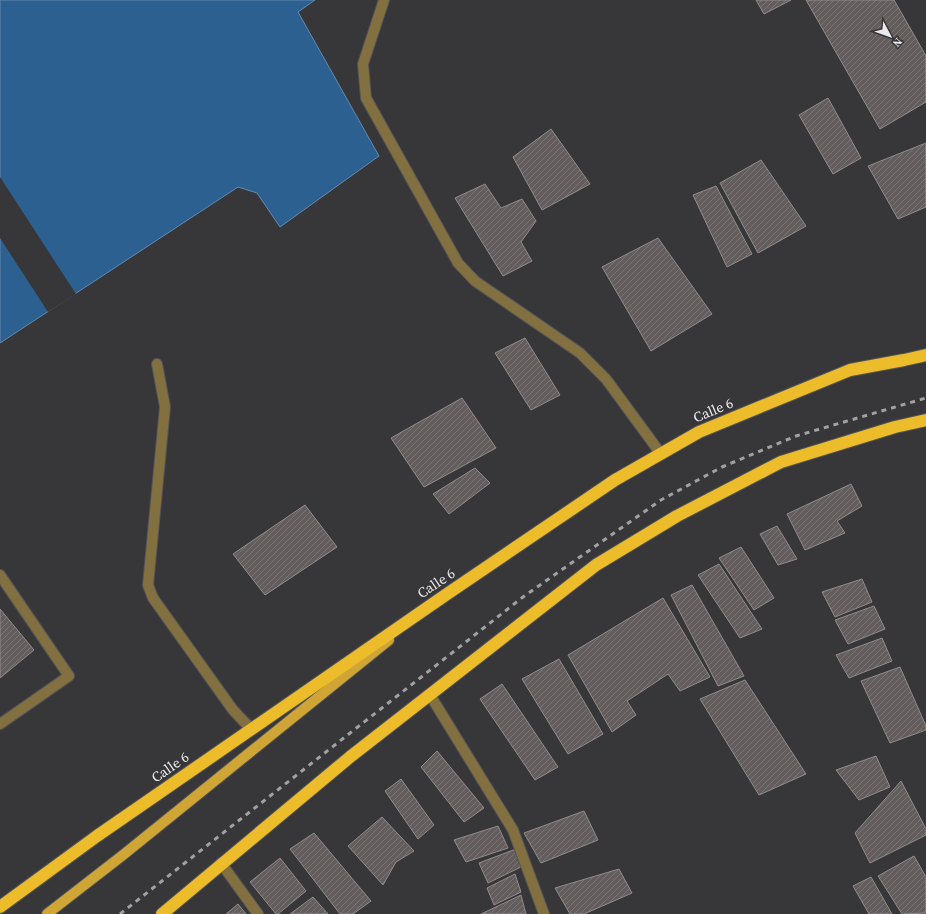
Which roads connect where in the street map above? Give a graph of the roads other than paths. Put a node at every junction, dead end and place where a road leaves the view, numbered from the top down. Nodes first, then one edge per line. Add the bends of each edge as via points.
1 (384, 0) edge
2 (926, 355) edge
3 (156, 364) dead end
4 (926, 420) edge
5 (661, 454) junction
6 (0, 575) edge
7 (446, 594) junction
8 (430, 695) junction
9 (0, 724) edge
10 (252, 729) junction
11 (221, 863) junction
12 (0, 907) edge
13 (47, 914) edge
14 (162, 914) edge
15 (258, 914) edge
16 (544, 914) edge

1 - 5 street via 363,64 366,98 458,264 475,281 580,353 606,379
2 - 5 highway, Calle 6 via 850,370 699,432
3 - 10 street via 165,407 148,585 152,598 233,710
4 - 8 highway via 781,462 677,516 596,565
5 - 7 highway, Calle 6 via 615,480
6 - 9 street via 69,676
7 - 10 highway, Calle 6
7 - 13 main road
8 - 11 highway
8 - 16 street via 513,830
10 - 12 highway, Calle 6 via 97,836
11 - 14 highway
11 - 15 street

